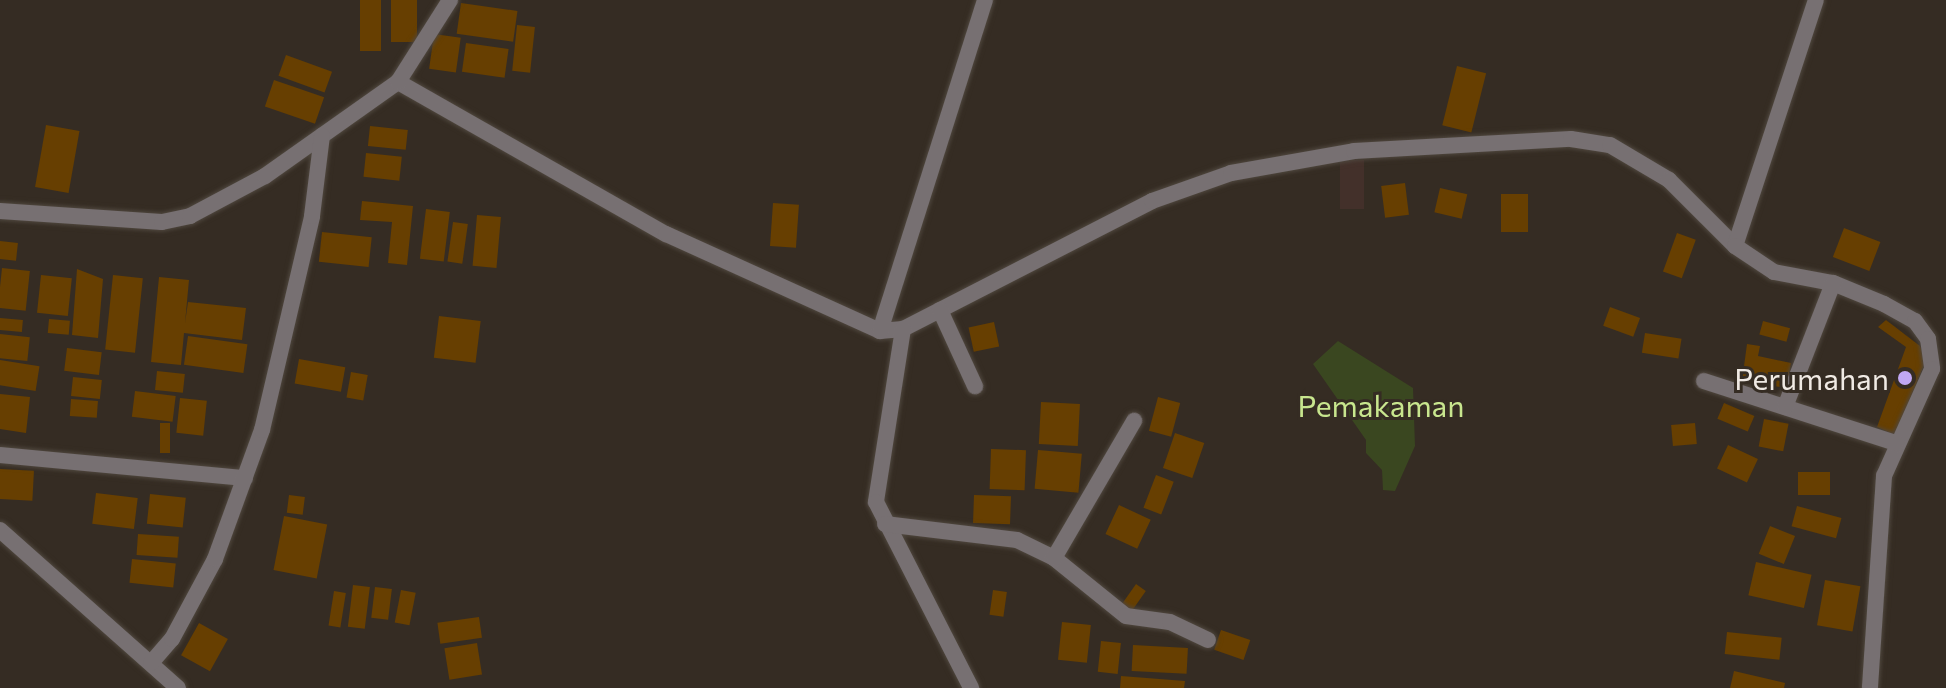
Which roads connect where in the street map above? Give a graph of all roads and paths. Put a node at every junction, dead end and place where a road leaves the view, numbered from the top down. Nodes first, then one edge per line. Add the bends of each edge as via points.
1 (450, 0) edge
2 (985, 0) edge
3 (1816, 0) edge
4 (398, 82) junction
5 (322, 136) junction
6 (0, 211) edge
7 (1735, 246) junction
8 (1833, 283) junction
9 (940, 310) junction
10 (903, 329) junction
11 (880, 331) junction
12 (1704, 381) dead end
13 (975, 386) dead end
14 (1785, 407) junction
15 (1134, 421) dead end
16 (1896, 443) junction
17 (0, 455) edge
18 (245, 478) junction
19 (885, 524) junction
20 (0, 530) edge
21 (1054, 558) junction
22 (1208, 640) dead end
23 (151, 663) junction
24 (178, 688) edge
25 (971, 688) edge
26 (1870, 688) edge

1 - 4 street
2 - 11 street
3 - 7 street
4 - 5 street
4 - 11 street via 666,234
5 - 6 street via 265,176 177,221
5 - 18 street via 296,292
7 - 8 street via 1774,272
7 - 9 street via 1669,180 1610,145 1571,139 1354,151 1231,173 1152,201
8 - 14 street
8 - 16 street via 1915,321 1928,339 1932,369
9 - 10 street
9 - 13 street
10 - 11 street
10 - 19 street via 876,488
12 - 14 street
14 - 16 street
15 - 21 street
16 - 26 street via 1880,504 1878,625
17 - 18 street
18 - 23 street via 192,604
19 - 21 street via 1017,540
19 - 25 street
20 - 23 street
21 - 22 street via 1126,616 1170,622
23 - 24 street

